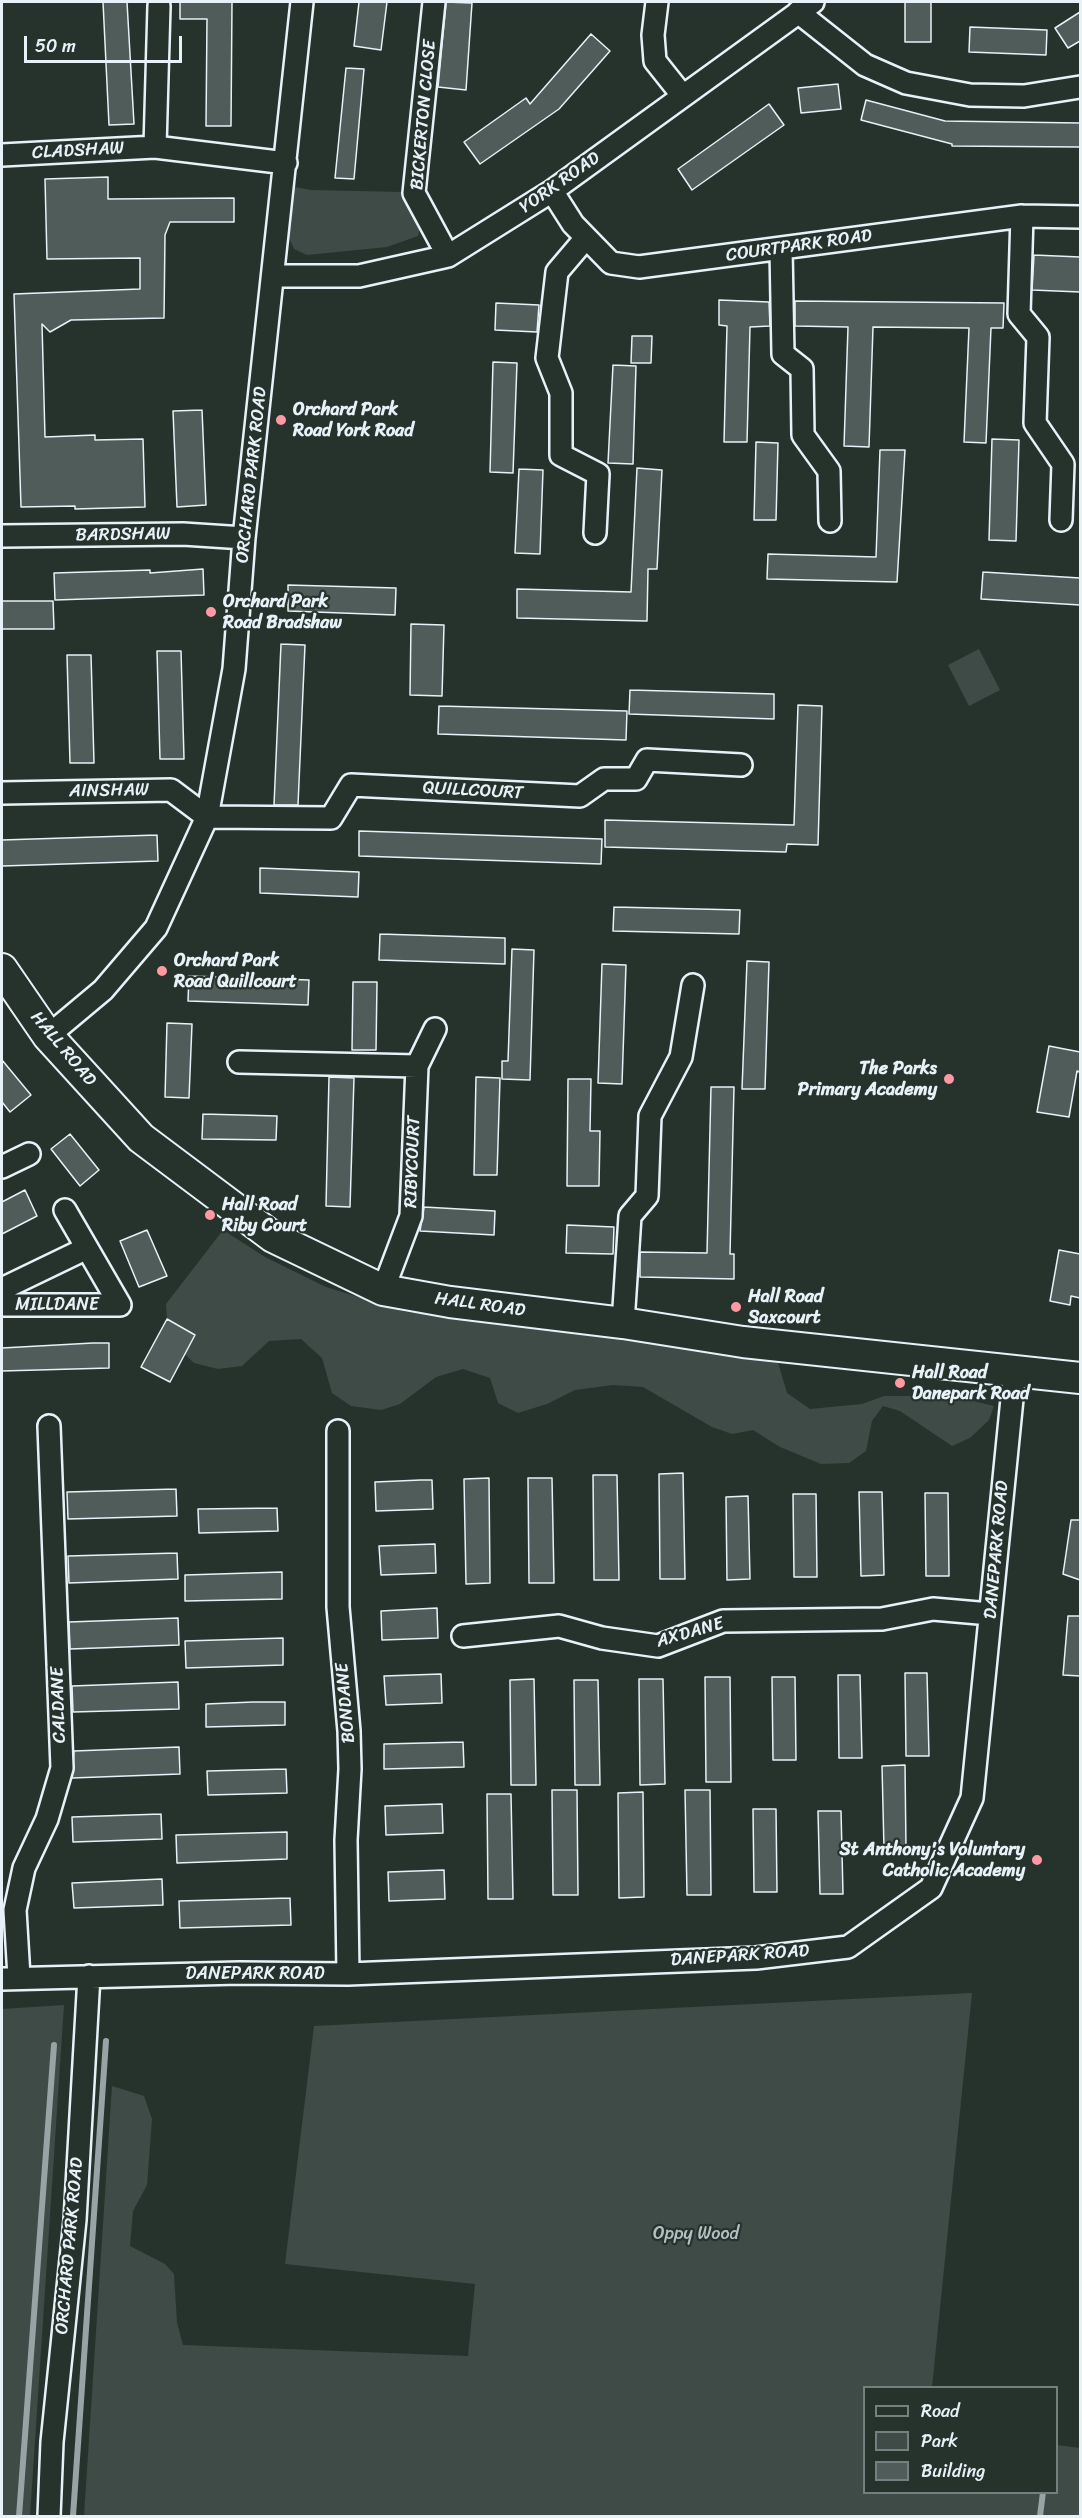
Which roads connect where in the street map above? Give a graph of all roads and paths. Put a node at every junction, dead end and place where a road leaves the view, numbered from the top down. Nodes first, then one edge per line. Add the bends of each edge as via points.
1 (302, 2) edge
2 (434, 2) edge
3 (657, 2) edge
4 (159, 6) dead end
5 (805, 7) edge
6 (1080, 87) edge
7 (682, 95) junction
8 (155, 147) junction
9 (2, 155) edge
10 (286, 163) junction
11 (552, 191) junction
12 (1022, 216) junction
13 (1080, 217) edge
14 (585, 239) junction
15 (781, 249) junction
16 (448, 256) junction
17 (274, 276) junction
18 (1061, 519) dead end
19 (830, 521) dead end
20 (595, 533) dead end
21 (2, 536) edge
22 (244, 538) junction
23 (741, 765) dead end
24 (2, 793) edge
25 (207, 817) junction
26 (2, 969) edge
27 (693, 985) dead end
28 (435, 1029) dead end
29 (48, 1036) junction
30 (238, 1062) dead end
31 (417, 1066) junction
32 (29, 1154) dead end
33 (2, 1167) edge
34 (65, 1210) dead end
35 (87, 1248) junction
36 (2, 1289) edge
37 (383, 1290) junction
38 (2, 1305) edge
39 (622, 1323) junction
40 (1015, 1370) junction
41 (1080, 1377) edge
42 (49, 1426) dead end
43 (338, 1431) dead end
44 (990, 1614) junction
45 (463, 1636) dead end
46 (348, 1974) junction
47 (90, 1976) junction
48 (10, 1978) edge
49 (49, 2517) edge

1 - 10 street, ORCHARD PARK ROAD
2 - 16 street, BICKERTON CLOSE via 414,193
3 - 7 street via 655,61
4 - 8 street
5 - 6 street via 865,65 906,83 981,95 1024,96
5 - 7 street, YORK ROAD
7 - 11 street, YORK ROAD
8 - 9 street, CLADSHAW
8 - 10 street, CLADSHAW
10 - 17 street, ORCHARD PARK ROAD
11 - 14 street, COURTPARK ROAD
11 - 16 street, YORK ROAD
12 - 13 street, COURTPARK ROAD
12 - 15 street, COURTPARK ROAD
12 - 18 street via 1019,314 1038,336 1035,423 1063,464
14 - 15 street, COURTPARK ROAD via 611,263 639,267
14 - 20 street via 557,272 547,358 561,393 561,455 598,474
15 - 19 street via 783,354 802,369 803,435 829,471
16 - 17 street, YORK ROAD via 359,276
17 - 22 street, ORCHARD PARK ROAD
21 - 22 street, BARDSHAW via 183,534
22 - 25 street, ORCHARD PARK ROAD via 234,669
23 - 25 street, QUILLCOURT via 647,760 636,779 604,779 580,796 351,785 331,819
24 - 25 street, AINSHAW via 171,790
25 - 29 street, ORCHARD PARK ROAD via 156,928 103,990
26 - 29 street, HALL ROAD
27 - 39 street via 681,1057 650,1116 647,1196 630,1216
28 - 31 street, RIBYCOURT
29 - 37 street, HALL ROAD via 150,1145 273,1238
30 - 31 street
31 - 37 street, RIBYCOURT via 411,1216
32 - 33 street
34 - 35 street, MILLDANE
35 - 36 street, MILLDANE
35 - 38 street, MILLDANE via 120,1305
37 - 39 street, HALL ROAD
39 - 40 street, HALL ROAD via 743,1342
40 - 41 street, HALL ROAD
40 - 44 street, DANEPARK ROAD
42 - 48 street, CALDANE via 62,1768 47,1819 24,1869 15,1910
43 - 46 street, BONDANE via 338,1606 350,1769 346,1840
44 - 45 street, AXDANE via 933,1609 882,1619 723,1621 658,1646 602,1638 559,1626
44 - 46 street, DANEPARK ROAD via 972,1798 931,1888 848,1947 756,1958
46 - 47 street, DANEPARK ROAD
47 - 48 street, DANEPARK ROAD
47 - 49 street, ORCHARD PARK ROAD via 75,2220 52,2442

